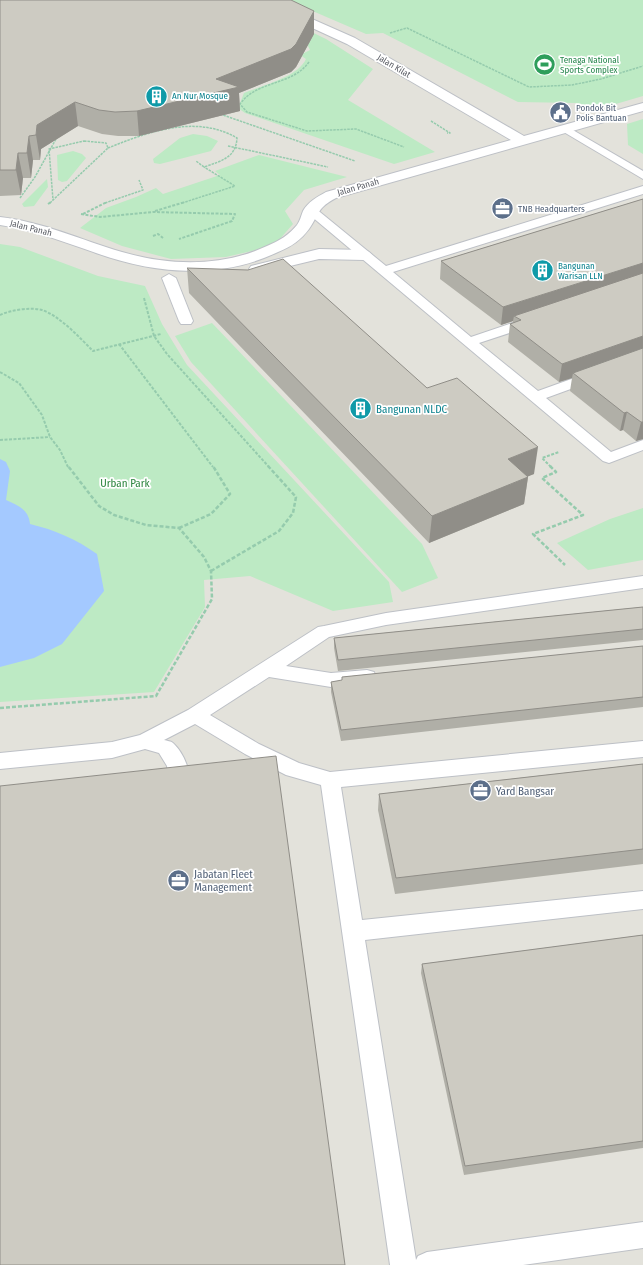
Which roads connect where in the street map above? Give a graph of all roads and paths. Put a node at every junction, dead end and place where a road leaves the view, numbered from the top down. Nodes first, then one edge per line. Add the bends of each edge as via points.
1 (260, 0) edge
2 (407, 28) dead end
3 (309, 62) dead end
4 (301, 66) dead end
5 (643, 66) edge
6 (307, 68) junction
7 (643, 107) edge
8 (215, 112) edge
9 (429, 120) dead end
10 (566, 129) junction
11 (58, 133) edge
12 (48, 139) edge
13 (56, 139) junction
14 (524, 141) junction
15 (228, 146) dead end
16 (108, 148) junction
17 (238, 148) junction
18 (49, 149) junction
19 (474, 154) junction
20 (196, 161) dead end
21 (358, 162) dead end
22 (446, 162) junction
23 (204, 167) junction
24 (643, 176) edge
25 (139, 180) dead end
26 (367, 184) junction
27 (643, 190) edge
28 (52, 200) junction
29 (17, 202) dead end
30 (46, 206) dead end
31 (311, 211) junction
32 (153, 212) junction
33 (77, 213) dead end
34 (83, 214) junction
35 (100, 217) junction
36 (0, 221) edge
37 (98, 224) dead end
38 (0, 235) edge
39 (151, 237) dead end
40 (164, 238) dead end
41 (177, 239) dead end
42 (115, 255) junction
43 (364, 255) junction
44 (98, 265) junction
45 (384, 271) junction
46 (169, 278) junction
47 (151, 297) dead end
48 (0, 315) edge
49 (545, 316) edge
50 (186, 321) dead end
51 (154, 336) junction
52 (469, 342) junction
53 (119, 344) junction
54 (607, 371) edge
55 (0, 372) edge
56 (536, 397) junction
57 (50, 437) junction
58 (0, 440) edge
59 (643, 445) edge
60 (556, 472) dead end
61 (179, 528) junction
62 (571, 570) dead end
63 (211, 571) junction
64 (643, 582) edge
65 (264, 670) junction
66 (386, 675) edge
67 (0, 708) edge
68 (195, 715) junction
69 (145, 741) junction
70 (643, 749) edge
71 (0, 761) edge
72 (330, 780) junction
73 (180, 784) edge
74 (643, 900) edge
75 (353, 931) junction
76 (643, 1234) edge
77 (403, 1265) edge
78 (427, 1265) edge

1 - 14 street, Jalan Kilat via 351,41
2 - 5 path via 529,87 550,89 607,78
3 - 6 path
4 - 6 path
6 - 22 path via 248,95 240,104 242,108 260,117 307,131 356,129
7 - 10 street, Jalan Panah
8 - 21 path
9 - 19 path via 450,133 443,134
10 - 14 street, Jalan Panah
10 - 24 lane
11 - 13 path
12 - 13 path
13 - 18 path
14 - 19 street, Jalan Panah
15 - 17 path
16 - 17 path via 125,141 196,125 214,127 231,133 237,138
16 - 18 path via 106,143 97,140 75,142
16 - 28 path
17 - 23 path via 233,155
17 - 26 path via 310,162 359,177
18 - 28 path
18 - 29 path via 35,177
19 - 22 street, Jalan Panah
20 - 23 path
22 - 26 street, Jalan Panah
23 - 32 path via 235,186
25 - 34 path via 143,190 112,199
26 - 31 street, Jalan Panah via 331,194 318,202
27 - 45 lane
28 - 30 path
31 - 42 street, Jalan Panah via 300,232 288,241 254,257 232,262 209,266 162,266
31 - 43 lane
32 - 35 path
32 - 41 path via 235,214 232,221
33 - 34 path
34 - 35 path
35 - 37 path
36 - 42 street, Jalan Panah via 15,222 44,230
38 - 44 street, Jalan Panah via 24,238
39 - 40 path via 158,234
42 - 44 street
43 - 45 lane
43 - 46 street, Jalan Panah via 319,254 244,272
44 - 46 street, Jalan Panah via 140,276
45 - 52 lane
46 - 50 lane
47 - 51 path via 144,298
48 - 53 path via 11,310 42,310 69,327 93,351
49 - 52 lane
51 - 53 path
51 - 63 path via 167,354 296,497 293,513 278,531
52 - 56 lane
53 - 61 path via 218,473 230,494 211,514
54 - 56 lane
55 - 57 path via 19,384 42,415
56 - 59 lane via 609,458
57 - 58 path
57 - 61 path via 69,468 99,506 114,515 146,525
60 - 62 path via 542,478 583,515 533,534
61 - 63 path via 204,557
63 - 67 path via 212,599 156,696
64 - 65 lane via 386,619 324,632
65 - 66 lane via 331,680
65 - 68 lane
68 - 69 lane
68 - 72 lane via 252,749 293,769
69 - 71 lane via 112,750
69 - 73 lane via 166,748 177,764
70 - 72 lane
72 - 75 lane
74 - 75 lane
75 - 77 lane
76 - 78 lane

